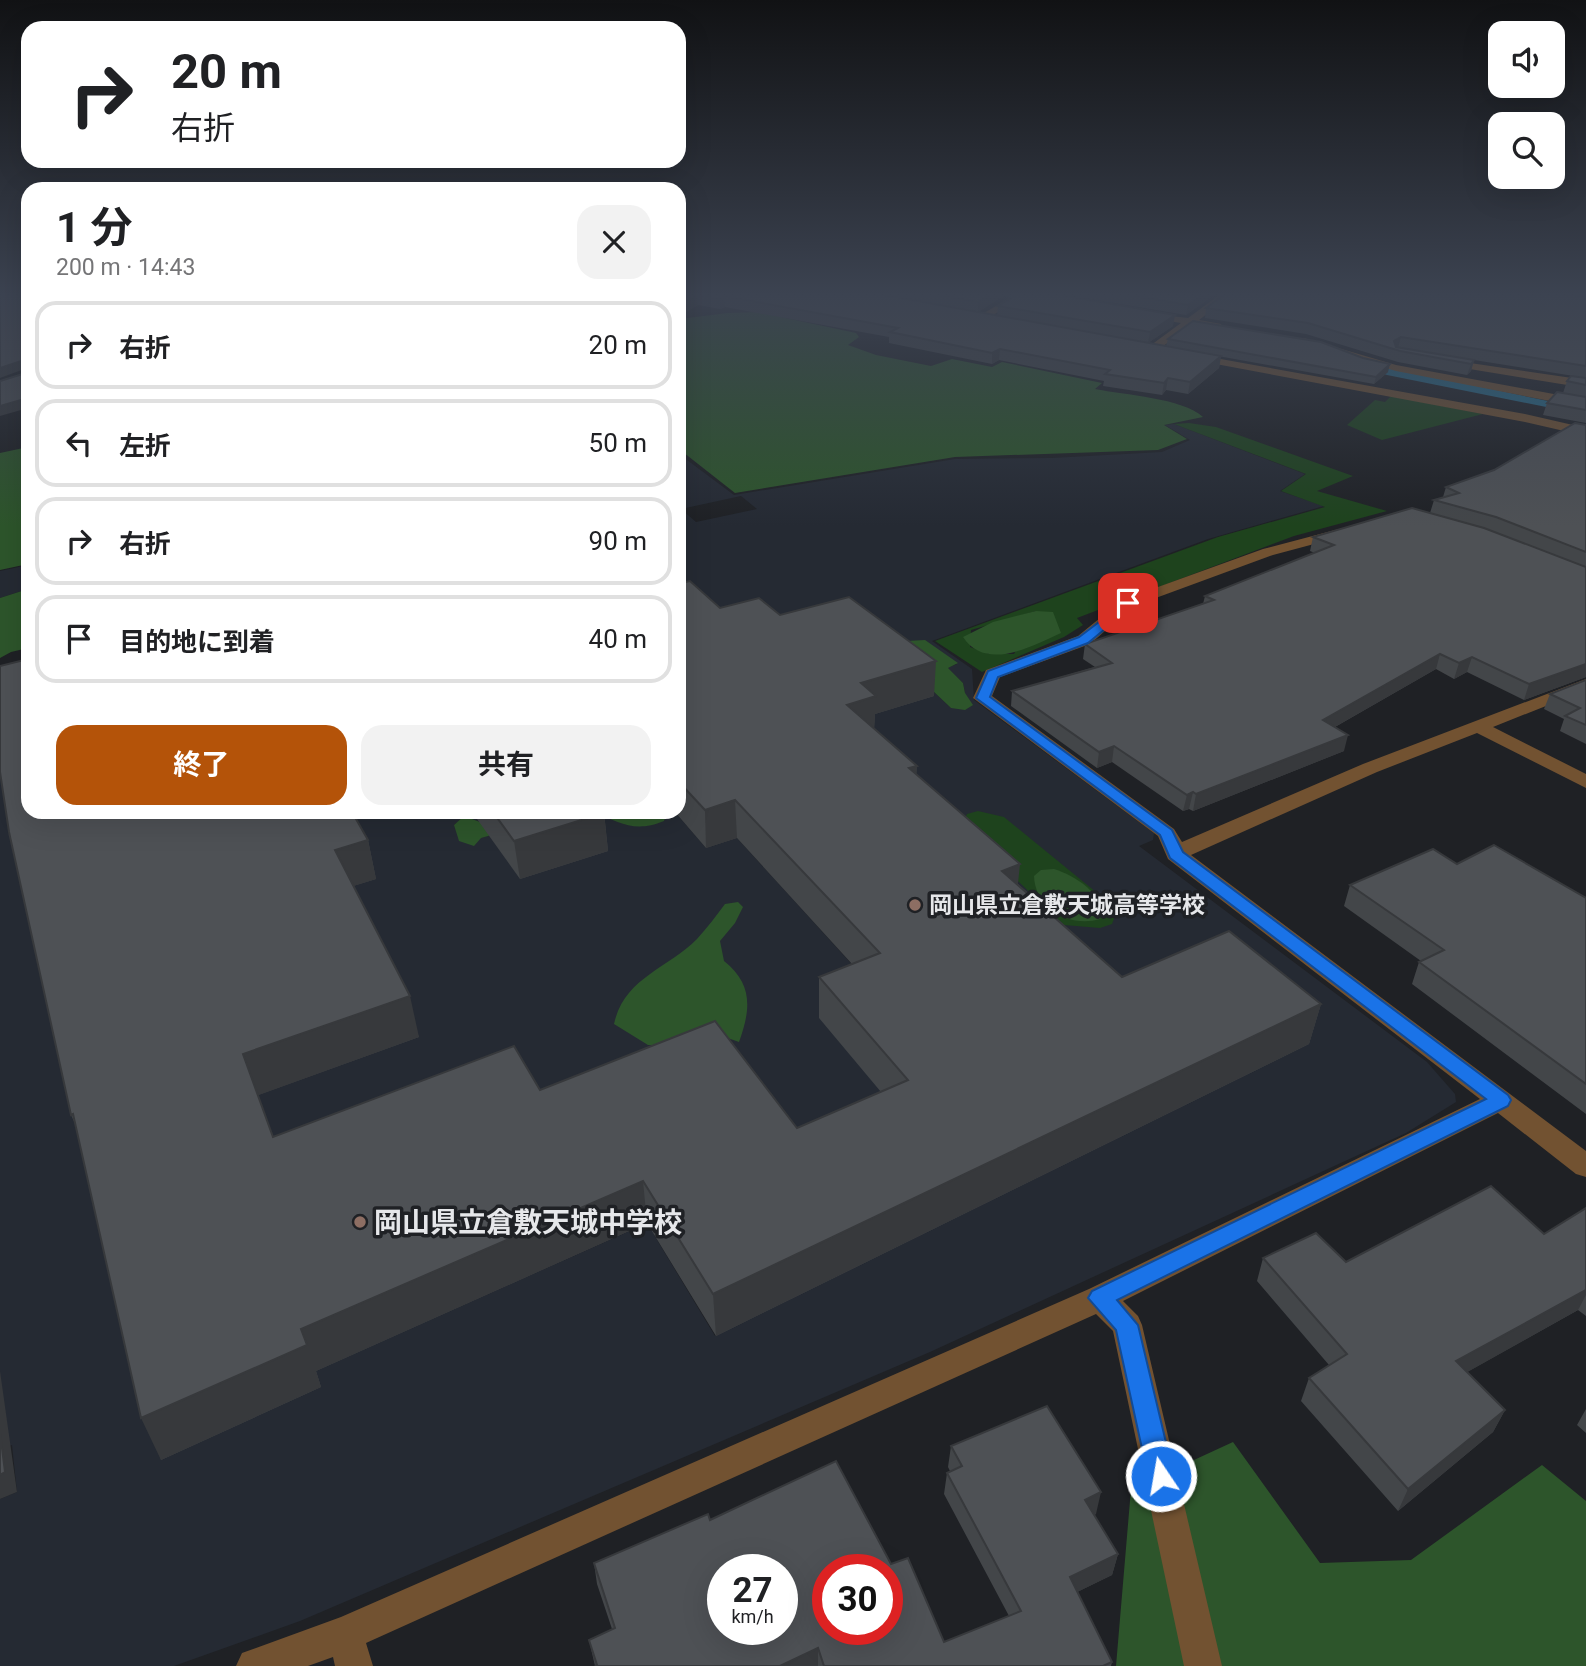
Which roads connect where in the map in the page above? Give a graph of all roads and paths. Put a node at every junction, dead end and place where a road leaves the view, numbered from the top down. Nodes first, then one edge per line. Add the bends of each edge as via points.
1 (1268, 371) edge
2 (1410, 371) edge
3 (1500, 371) edge
4 (1586, 384) edge
5 (1586, 404) edge
6 (1586, 432) edge
7 (1357, 528) edge
8 (1586, 684) edge
9 (1478, 726) junction
10 (1586, 782) edge
11 (1176, 854) junction
12 (1501, 1100) junction
13 (1586, 1166) edge
14 (1100, 1298) junction
15 (350, 1650) edge
16 (255, 1666) edge
17 (1203, 1666) edge

1 - 6 street
2 - 5 street
3 - 4 street
7 - 11 street via 1268,552 1128,603 1084,640 992,674 982,698 1167,833
8 - 9 street
9 - 10 street
9 - 11 street
11 - 12 street
12 - 13 street
12 - 14 street
14 - 15 street
14 - 17 street via 1127,1325
15 - 16 street

